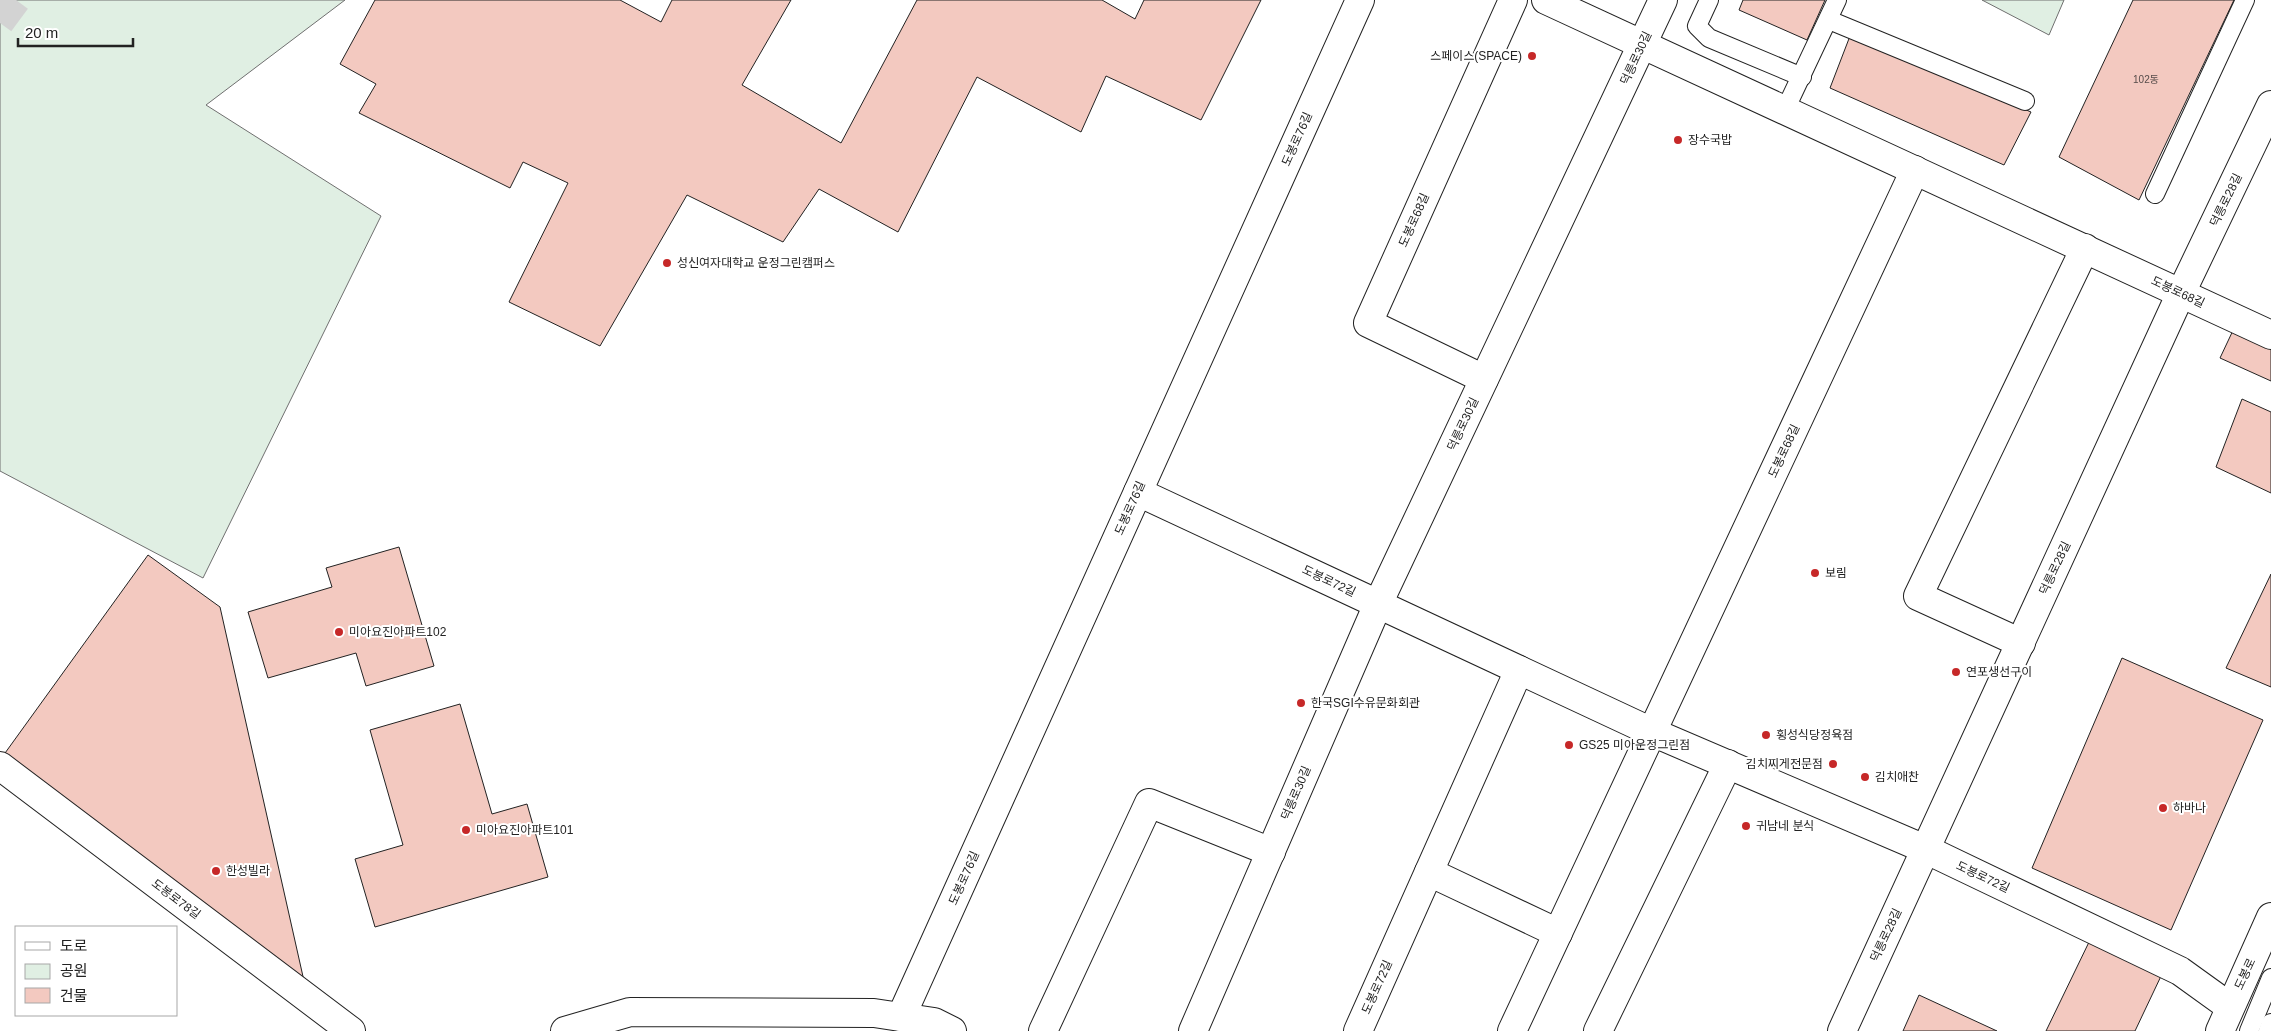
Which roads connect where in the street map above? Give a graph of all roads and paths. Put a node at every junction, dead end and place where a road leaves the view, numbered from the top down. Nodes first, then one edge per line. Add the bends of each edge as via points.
1 (1360, 0) edge
2 (1513, 0) edge
3 (1546, 0) edge
4 (1663, 0) edge
5 (1709, 0) edge
6 (1837, 0) edge
7 (2245, 0) edge
8 (1829, 20) junction
9 (1642, 44) junction
10 (1802, 77) junction
11 (2025, 101) dead end
12 (2271, 106) edge
13 (1785, 110) junction
14 (1915, 170) junction
15 (2155, 194) dead end
16 (2085, 248) junction
17 (2181, 293) junction
18 (2271, 335) edge
19 (1484, 379) junction
20 (1138, 492) junction
21 (1378, 604) junction
22 (2021, 643) junction
23 (1519, 670) junction
24 (1652, 732) junction
25 (1728, 764) junction
26 (0, 766) edge
27 (1925, 849) junction
28 (1271, 852) junction
29 (1429, 872) junction
30 (2271, 918) edge
31 (1558, 933) junction
32 (2271, 978) edge
33 (901, 1017) junction
34 (2225, 1019) edge
35 (2271, 1023) edge
36 (1520, 1028) edge
37 (351, 1031) edge
38 (564, 1031) edge
39 (952, 1031) edge
40 (1043, 1031) edge
41 (1193, 1031) edge
42 (1358, 1031) edge
43 (1598, 1031) edge
44 (1842, 1031) edge
45 (2249, 1031) edge
46 (2268, 1031) edge

1 - 20 street, 도봉로76길
2 - 19 street, 도봉로68길 via 1368,323
3 - 9 street, 도봉로68길
4 - 9 street, 덕릉로30길
5 - 10 lane via 1698,26 1709,38
6 - 8 lane
7 - 15 lane
8 - 10 lane
8 - 11 lane
9 - 13 street, 도봉로68길
9 - 19 street, 덕릉로30길
10 - 13 lane
12 - 17 street, 덕릉로28길
13 - 14 street, 도봉로68길
14 - 16 street, 도봉로68길
14 - 24 street, 도봉로68길
16 - 17 street, 도봉로68길
16 - 22 street via 1918,596
17 - 18 street, 도봉로68길
17 - 22 street, 덕릉로28길
19 - 21 street, 덕릉로30길
20 - 21 street, 도봉로72길
20 - 33 street, 도봉로76길
21 - 23 street, 도봉로72길
21 - 28 street, 덕릉로30길
22 - 27 street, 덕릉로28길
23 - 24 street, 도봉로72길
23 - 29 street, 도봉로72길
24 - 25 street, 도봉로72길
24 - 31 street
25 - 27 street, 도봉로72길
25 - 43 street
26 - 37 street, 도봉로78길
27 - 34 street, 도봉로72길 via 2180,970
27 - 44 street, 덕릉로28길
28 - 40 street via 1149,803
28 - 41 street, 덕릉로30길
29 - 31 street
29 - 42 street, 도봉로72길
30 - 34 street, 도봉로
31 - 36 street
32 - 45 lane
33 - 38 street via 874,1013 630,1012
33 - 39 street via 934,1022
35 - 46 lane

